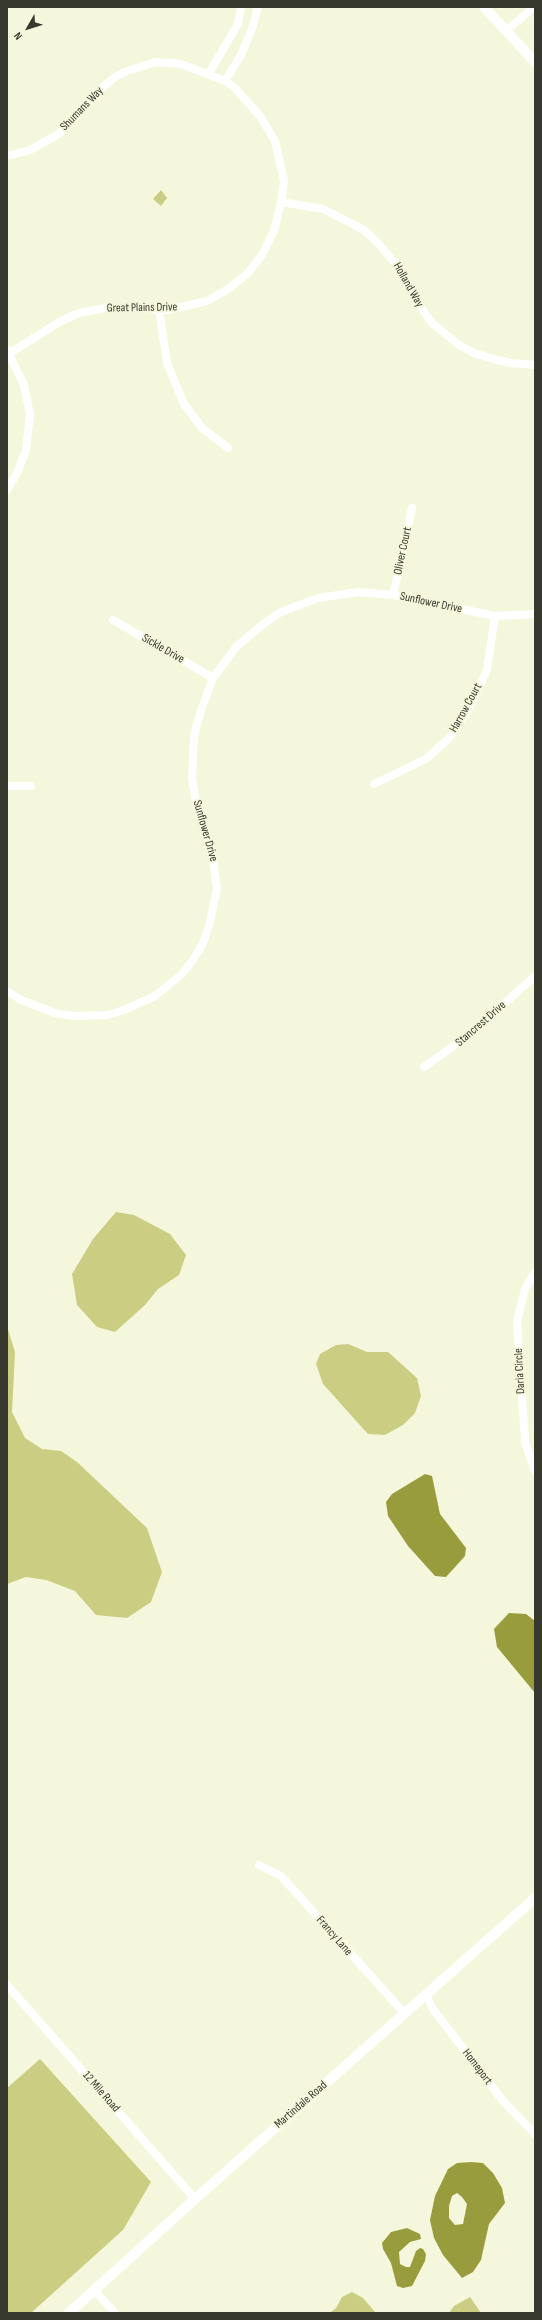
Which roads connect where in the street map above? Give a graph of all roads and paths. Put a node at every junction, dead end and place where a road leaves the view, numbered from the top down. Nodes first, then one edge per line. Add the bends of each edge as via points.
1 (241, 7) edge
2 (258, 7) edge
3 (484, 7) edge
4 (534, 7) edge
5 (238, 24) junction
6 (252, 29) junction
7 (506, 31) junction
8 (535, 62) edge
9 (209, 73) junction
10 (225, 81) junction
11 (7, 156) edge
12 (281, 202) junction
13 (159, 309) junction
14 (9, 351) edge
15 (535, 365) edge
16 (228, 448) dead end
17 (7, 490) edge
18 (412, 508) dead end
19 (393, 595) junction
20 (535, 614) edge
21 (495, 616) junction
22 (113, 620) dead end
23 (213, 678) junction
24 (374, 784) dead end
25 (7, 786) edge
26 (31, 786) dead end
27 (535, 976) edge
28 (7, 991) edge
29 (424, 1067) dead end
30 (535, 1272) edge
31 (535, 1471) edge
32 (259, 1865) dead end
33 (535, 1898) edge
34 (7, 1986) edge
35 (426, 1995) junction
36 (405, 2014) junction
37 (535, 2134) edge
38 (195, 2199) junction
39 (94, 2290) junction
40 (69, 2313) edge
41 (115, 2313) edge

1 - 5 street
2 - 6 street
3 - 7 street
4 - 7 street
5 - 6 street
5 - 9 street
6 - 10 street via 241,55
7 - 8 street
9 - 10 street, Shumans Way
9 - 11 street, Shumans Way via 168,62 156,62 126,71 96,93 57,135 30,150
10 - 12 street, Great Plains Drive via 234,87 260,116 275,141 284,181
12 - 13 street, Great Plains Drive via 274,231 262,254 246,274 228,289 207,301
12 - 15 street, Holland Way via 323,209 364,230 397,265 432,323 459,345 511,364
13 - 14 street, Great Plains Drive via 105,308 79,313
13 - 16 street via 167,363 184,404 202,428
14 - 17 street via 24,385 30,414 26,450
18 - 19 street, Oliver Court
19 - 21 street, Sunflower Drive
19 - 23 street, Sunflower Drive via 358,592 340,594 318,598 281,612 246,638
20 - 21 street, Sunflower Drive
21 - 24 street, Harrow Court via 487,670 467,712 449,738 426,759
22 - 23 street, Sickle Drive
23 - 28 street, Sunflower Drive via 194,736 192,778 196,803 212,852 216,889 209,926 193,960 182,974 155,996 107,1015 58,1014 21,1000
25 - 26 street
27 - 29 street, Stancrest Drive via 469,1035
30 - 31 street, Daria Circle via 525,1289 517,1321 524,1442
32 - 36 street, Francy Lane via 281,1876
33 - 35 street, Martindale Road
34 - 38 street, 12 Mile Road
35 - 36 street, Martindale Road
35 - 37 street, Homeport via 433,2009 503,2101
36 - 38 street, Martindale Road
38 - 39 street, Martindale Road
39 - 40 street, Martindale Road
39 - 41 street

